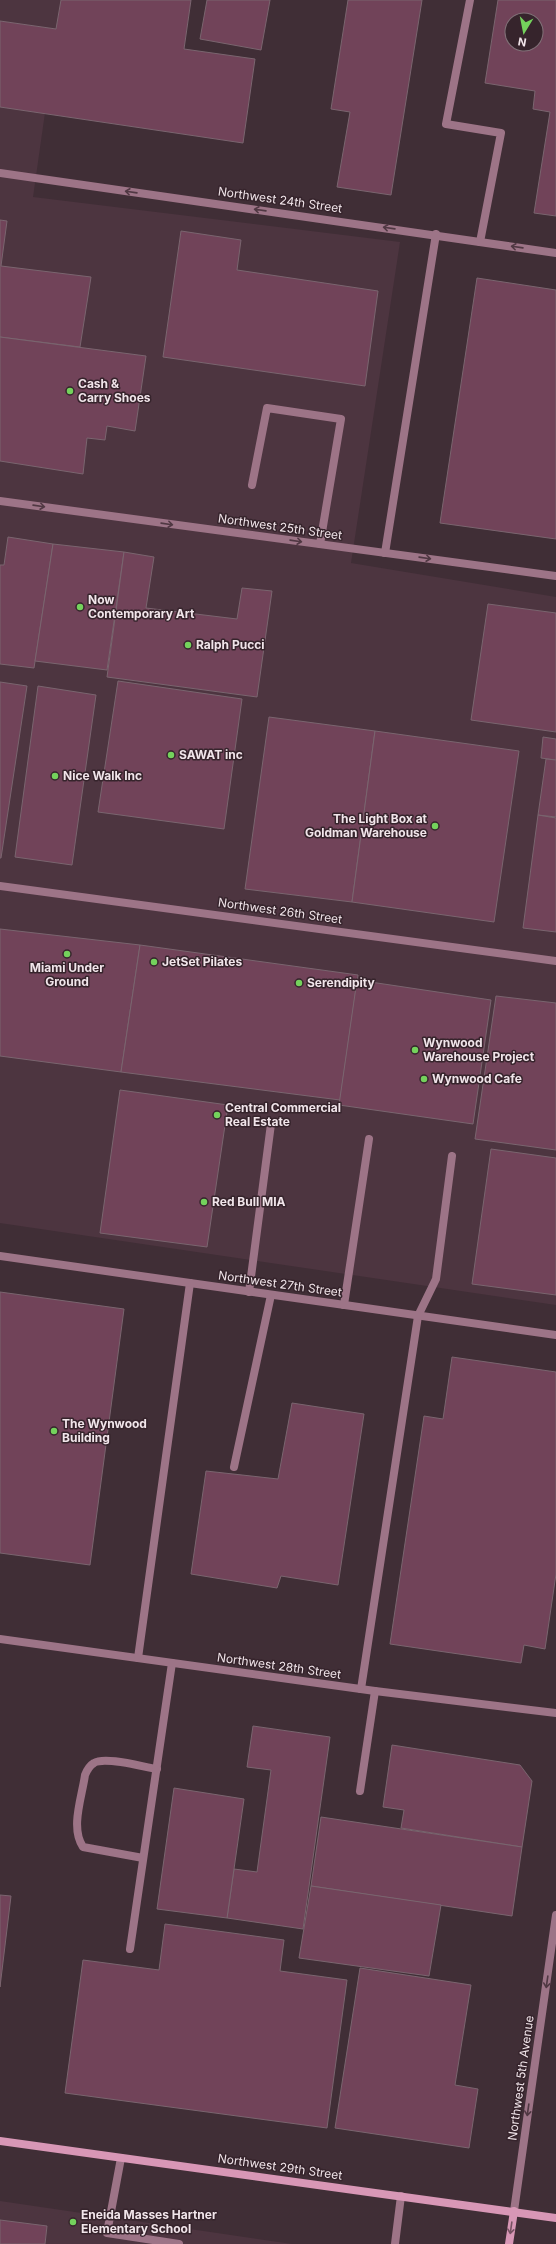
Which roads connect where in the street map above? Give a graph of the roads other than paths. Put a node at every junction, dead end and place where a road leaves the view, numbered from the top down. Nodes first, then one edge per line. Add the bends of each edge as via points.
1 (470, 0) edge
2 (0, 173) edge
3 (436, 234) junction
4 (480, 242) junction
5 (556, 253) edge
6 (252, 485) dead end
7 (0, 501) edge
8 (320, 544) junction
9 (385, 553) junction
10 (556, 576) edge
11 (0, 886) edge
12 (556, 961) edge
13 (271, 1124) dead end
14 (369, 1139) dead end
15 (452, 1156) dead end
16 (0, 1256) edge
17 (190, 1283) junction
18 (249, 1292) junction
19 (271, 1295) junction
20 (344, 1305) junction
21 (418, 1316) junction
22 (556, 1336) edge
23 (234, 1467) dead end
24 (0, 1639) edge
25 (138, 1658) junction
26 (172, 1663) junction
27 (361, 1689) junction
28 (375, 1691) junction
29 (556, 1713) edge
30 (157, 1769) junction
31 (360, 1791) dead end
32 (143, 1858) junction
33 (556, 1915) edge
34 (130, 1950) dead end
35 (0, 2141) edge
36 (121, 2158) junction
37 (402, 2196) junction
38 (514, 2211) junction
39 (556, 2218) edge
40 (180, 2244) edge
41 (395, 2244) edge
42 (509, 2244) edge

1 - 4 street via 446,124 501,133
3 -> 2 street, Northwest 24th Street
3 - 4 street, Northwest 24th Street
3 - 9 street
5 -> 4 street, Northwest 24th Street
6 - 8 street via 267,408 341,419
7 -> 8 street, Northwest 25th Street
8 - 9 street, Northwest 25th Street
9 -> 10 street, Northwest 25th Street
11 - 12 street, Northwest 26th Street
13 - 18 street
14 - 20 street
15 - 21 street via 436,1278
16 - 17 street, Northwest 27th Street
17 - 18 street, Northwest 27th Street
17 - 25 street
18 - 19 street, Northwest 27th Street
19 - 20 street, Northwest 27th Street
19 - 23 street
20 - 21 street, Northwest 27th Street
21 - 22 street, Northwest 27th Street
21 - 27 street
24 - 25 street, Northwest 28th Street
25 - 26 street, Northwest 28th Street
26 - 27 street, Northwest 28th Street
26 - 30 street
27 - 28 street, Northwest 28th Street
28 - 29 street, Northwest 28th Street
28 - 31 street
30 - 32 street
30 - 32 street via 104,1760 88,1767 85,1775 78,1840 83,1847
32 - 34 street
33 -> 38 street, Northwest 5th Avenue
35 - 36 street, Northwest 29th Street
36 - 37 street, Northwest 29th Street
36 - 40 street via 107,2232
37 - 38 street, Northwest 29th Street
37 - 41 street
38 - 39 street, Northwest 29th Street
38 -> 42 street, Northwest 5th Avenue

